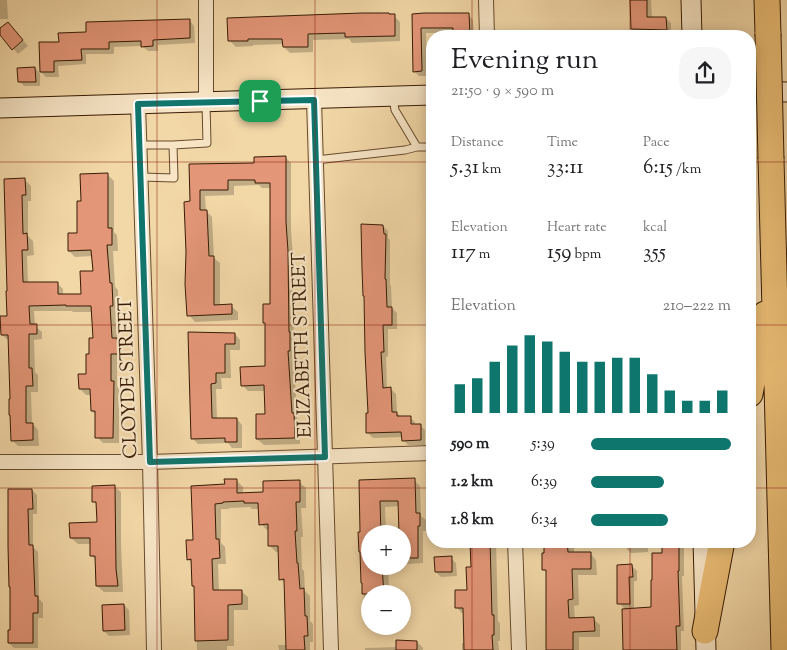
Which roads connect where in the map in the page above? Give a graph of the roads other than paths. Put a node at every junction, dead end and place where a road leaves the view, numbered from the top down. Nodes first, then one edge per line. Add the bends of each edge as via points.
1 (206, 0) edge
2 (486, 0) edge
3 (691, 0) edge
4 (767, 0) edge
5 (487, 30) edge
6 (692, 30) edge
7 (756, 91) edge
8 (787, 92) edge
9 (426, 95) edge
10 (393, 97) junction
11 (314, 100) junction
12 (206, 102) junction
13 (138, 104) junction
14 (0, 108) edge
15 (139, 145) junction
16 (173, 145) junction
17 (417, 147) junction
18 (426, 147) edge
19 (316, 160) junction
20 (141, 177) junction
21 (775, 265) junction
22 (756, 363) edge
23 (426, 453) edge
24 (325, 457) junction
25 (0, 462) edge
26 (150, 462) junction
27 (515, 548) edge
28 (703, 548) edge
29 (721, 548) edge
30 (706, 640) edge
31 (154, 650) edge
32 (331, 650) edge
33 (519, 650) edge
34 (784, 650) edge

1 - 12 street
2 - 5 street
3 - 6 main road
4 - 21 highway, bridge
7 - 8 main road
9 - 10 main road
10 - 11 main road
10 - 17 lane via 395,110
11 - 12 main road
11 - 19 street, ELIZABETH STREET
12 - 13 main road
12 - 16 lane via 207,143
13 - 14 main road
13 - 15 street, CLOYDE STREET
15 - 16 lane
15 - 20 street, CLOYDE STREET
16 - 20 lane via 174,178
17 - 18 lane
17 - 19 lane
19 - 24 street, ELIZABETH STREET
20 - 26 street, CLOYDE STREET
21 - 22 highway
21 - 34 highway
23 - 24 street
24 - 26 street
24 - 32 street, ELIZABETH STREET
25 - 26 street
26 - 31 street, CLOYDE STREET
27 - 33 street
28 - 30 main road
29 - 30 highway

